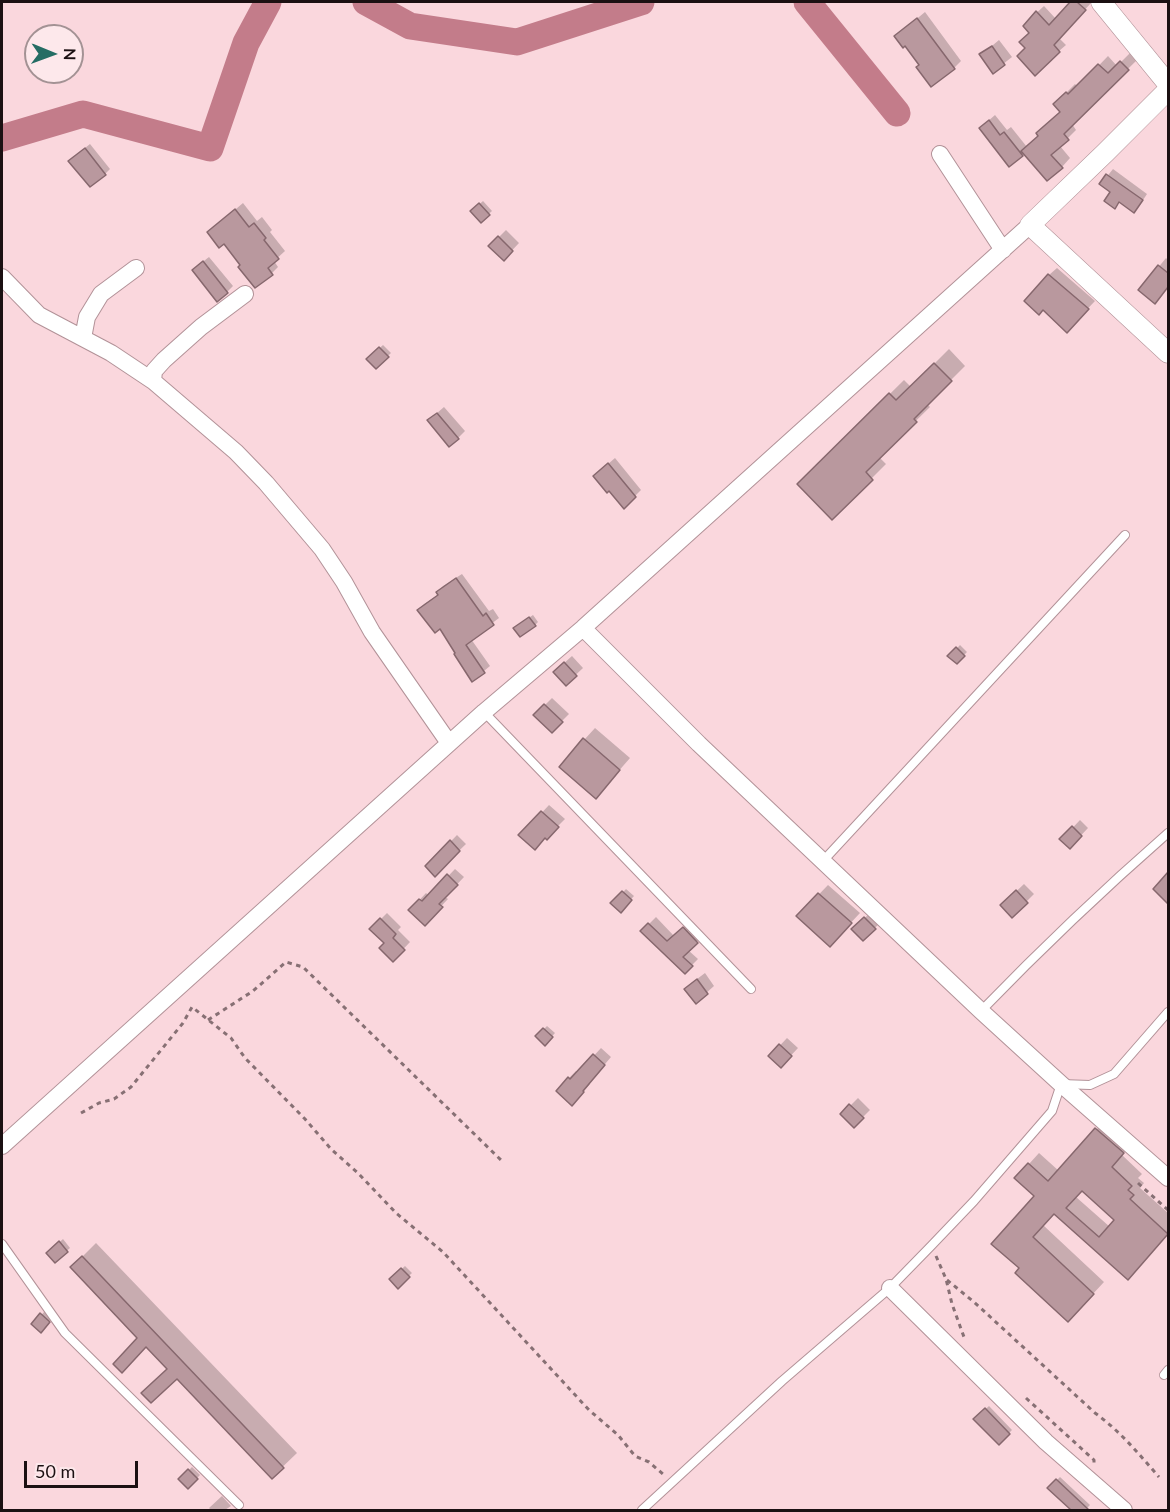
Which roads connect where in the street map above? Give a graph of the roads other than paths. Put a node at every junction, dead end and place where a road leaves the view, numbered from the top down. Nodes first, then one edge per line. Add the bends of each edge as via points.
1 (1101, 2) edge
2 (1168, 84) edge
3 (1168, 90) edge
4 (940, 154) dead end
5 (1030, 225) junction
6 (1003, 250) junction
7 (136, 268) dead end
8 (2, 277) edge
9 (245, 294) dead end
10 (83, 338) junction
11 (1168, 353) edge
12 (153, 381) junction
13 (1125, 535) dead end
14 (583, 628) junction
15 (484, 712) junction
16 (449, 743) junction
17 (1168, 833) edge
18 (823, 861) junction
19 (751, 989) dead end
20 (981, 1011) junction
21 (1168, 1012) edge
22 (1062, 1084) junction
23 (2, 1146) edge
24 (1168, 1178) edge
25 (2, 1244) edge
26 (890, 1288) junction
27 (239, 1505) dead end
28 (642, 1510) edge
29 (1124, 1510) edge

1 - 2 street
3 - 5 street
4 - 6 street
5 - 6 street
5 - 11 street
6 - 14 street
7 - 10 street via 101,294 87,317
8 - 10 street via 39,315
9 - 12 street via 164,360 154,371
10 - 12 street
12 - 16 street via 236,452 322,549 372,632
13 - 18 lane
14 - 15 street
14 - 18 street
15 - 16 street
15 - 19 lane
16 - 23 street
17 - 20 lane
18 - 20 street
20 - 22 street
21 - 22 lane via 1114,1074 1090,1085
22 - 24 street
22 - 26 lane via 1052,1111 974,1201
25 - 27 lane via 65,1333
26 - 28 lane
26 - 29 street via 1046,1442

